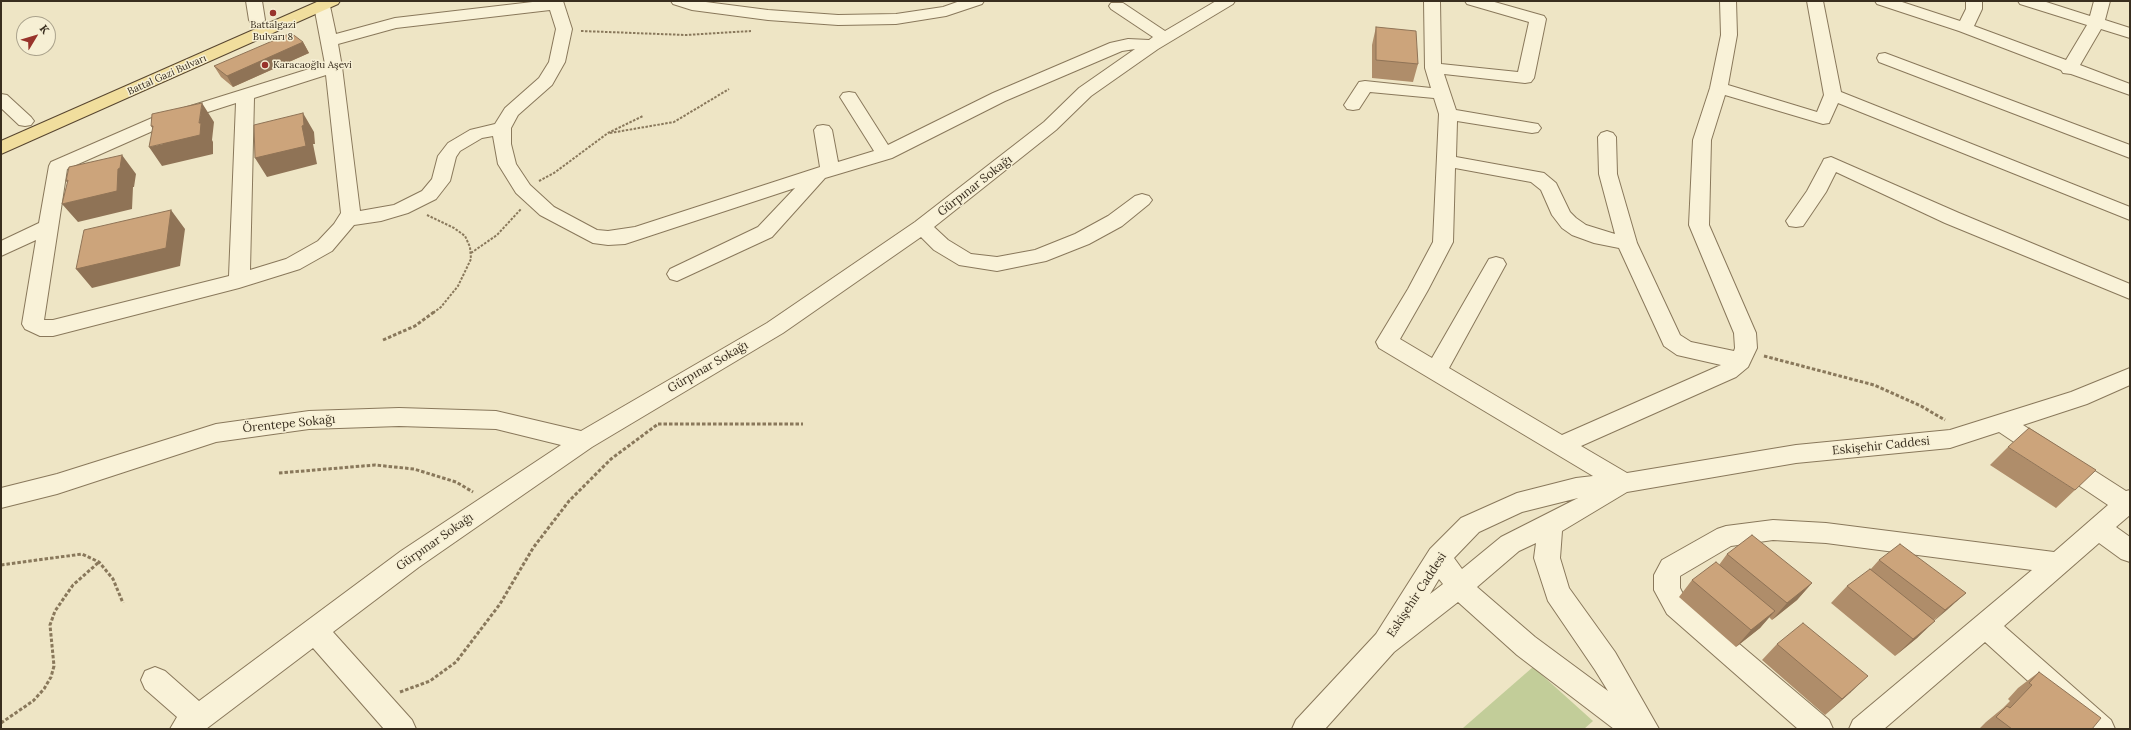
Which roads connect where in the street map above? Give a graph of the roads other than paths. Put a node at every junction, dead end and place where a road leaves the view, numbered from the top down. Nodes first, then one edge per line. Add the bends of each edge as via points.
1 (254, 1) edge
2 (300, 1) edge
3 (680, 1) edge
4 (976, 1) edge
5 (1227, 1) edge
6 (1432, 1) edge
7 (1473, 1) edge
8 (1728, 1) edge
9 (1815, 1) edge
10 (1883, 1) edge
11 (1974, 1) edge
12 (2026, 1) edge
13 (2102, 1) edge
14 (556, 2) edge
15 (327, 4) edge
16 (1117, 6) dead end
17 (257, 20) junction
18 (2096, 23) junction
19 (1965, 28) junction
20 (2130, 33) edge
21 (1159, 41) junction
22 (329, 42) junction
23 (1884, 58) dead end
24 (334, 67) junction
25 (1433, 68) junction
26 (2069, 69) junction
27 (1719, 88) junction
28 (2130, 90) edge
29 (245, 94) junction
30 (1442, 94) junction
31 (1833, 96) junction
32 (848, 97) dead end
33 (1, 99) edge
34 (1354, 106) dead end
35 (1448, 114) junction
36 (25, 122) junction
37 (502, 128) junction
38 (1532, 128) dead end
39 (823, 130) dead end
40 (1, 132) edge
41 (1607, 138) dead end
42 (1, 148) edge
43 (2130, 152) edge
44 (885, 154) junction
45 (1447, 161) junction
46 (826, 171) junction
47 (1142, 200) dead end
48 (2130, 214) edge
49 (347, 219) junction
50 (1796, 221) dead end
51 (48, 227) junction
52 (922, 227) junction
53 (1627, 243) junction
54 (1, 248) edge
55 (1496, 264) dead end
56 (678, 274) dead end
57 (239, 281) junction
58 (2130, 292) edge
59 (1743, 356) junction
60 (1436, 371) junction
61 (2130, 376) edge
62 (2001, 422) junction
63 (584, 441) junction
64 (1561, 445) junction
65 (1624, 483) junction
66 (1, 498) edge
67 (2128, 502) edge
68 (1550, 525) junction
69 (2098, 528) junction
70 (2130, 551) edge
71 (1439, 557) junction
72 (2059, 564) junction
73 (1459, 587) junction
74 (1984, 625) junction
75 (315, 631) junction
76 (1386, 643) junction
77 (155, 680) dead end
78 (191, 724) edge
79 (402, 729) edge
80 (1306, 729) edge
81 (1636, 729) edge
82 (1645, 729) edge
83 (1819, 729) edge
84 (1863, 729) edge
85 (2101, 729) edge

1 - 17 street
2 - 17 main road, Battal Gazi Bulvarı
3 - 4 street via 768,16 838,20 896,19 946,11
5 - 21 street, Gürpınar Sokağı
6 - 25 street
7 - 25 street via 1538,19 1525,78
8 - 27 street via 1729,34
9 - 31 street
10 - 19 street
11 - 19 street via 1974,10
12 - 18 street
13 - 18 street
14 - 22 street via 396,24
14 - 37 street via 564,29 557,62 546,81 511,112
15 - 22 street
15 - 42 main road, Battal Gazi Bulvarı
16 - 21 street
17 - 36 main road, Battal Gazi Bulvarı
18 - 20 street
18 - 26 street
19 - 26 street
21 - 44 street via 1116,47 999,97
21 - 52 street, Gürpınar Sokağı via 1085,92 1050,126
22 - 24 street
23 - 43 street
24 - 29 street
24 - 49 street via 351,212
25 - 30 street
26 - 28 street
27 - 31 street via 1823,119
27 - 59 street via 1702,140 1699,225 1745,333
29 - 51 street via 158,122 58,166
29 - 57 street
30 - 34 street via 1365,86
30 - 35 street
31 - 48 street
32 - 44 street
33 - 36 street
35 - 38 street
35 - 45 street
36 - 40 main road, Battal Gazi Bulvarı
37 - 46 street via 502,144 507,164 526,192 547,211 581,230 600,237 625,237
37 - 49 street via 476,134 454,147 447,156 441,181 419,201 401,210
39 - 46 street
41 - 53 street via 1608,174
44 - 46 street
45 - 53 street via 1537,177 1549,187 1562,215 1569,223 1601,238
45 - 60 street via 1443,242 1387,342
46 - 56 street via 765,232
47 - 52 street via 1115,221 1082,239 1039,256 997,264 966,260 941,245
49 - 57 street via 341,230 310,256
50 - 58 street via 1816,192 1831,163 1952,218
51 - 54 street
51 - 57 street via 32,320 33,324 40,328 53,328
52 - 63 street, Gürpınar Sokağı via 775,328
53 - 59 street via 1675,344 1685,349
55 - 60 street
59 - 64 street via 1728,371
60 - 64 street
61 - 62 street, Eskişehir Caddesi via 2079,398
62 - 65 street, Eskişehir Caddesi via 1950,439 1796,454
62 - 67 street
63 - 66 street, Örentepe Sokağı via 496,420 399,417 309,420 216,432 57,484
63 - 75 street, Gürpınar Sokağı via 410,559
64 - 65 street
65 - 68 street, Eskişehir Caddesi
65 - 71 street, Eskişehir Caddesi via 1576,488 1517,503 1470,526
67 - 69 street
68 - 73 street, Eskişehir Caddesi via 1510,544
68 - 82 street via 1547,558 1558,593 1605,661
69 - 70 street
69 - 72 street
71 - 73 street
71 - 76 street, Eskişehir Caddesi
72 - 74 street
72 - 83 street via 1826,533 1774,530 1726,536 1671,568 1667,574 1667,590 1676,606
73 - 76 street, Eskişehir Caddesi
73 - 81 street via 1526,646
74 - 84 street
74 - 85 street
75 - 78 street, Gürpınar Sokağı
75 - 79 street
76 - 80 street, Eskişehir Caddesi
77 - 78 street

